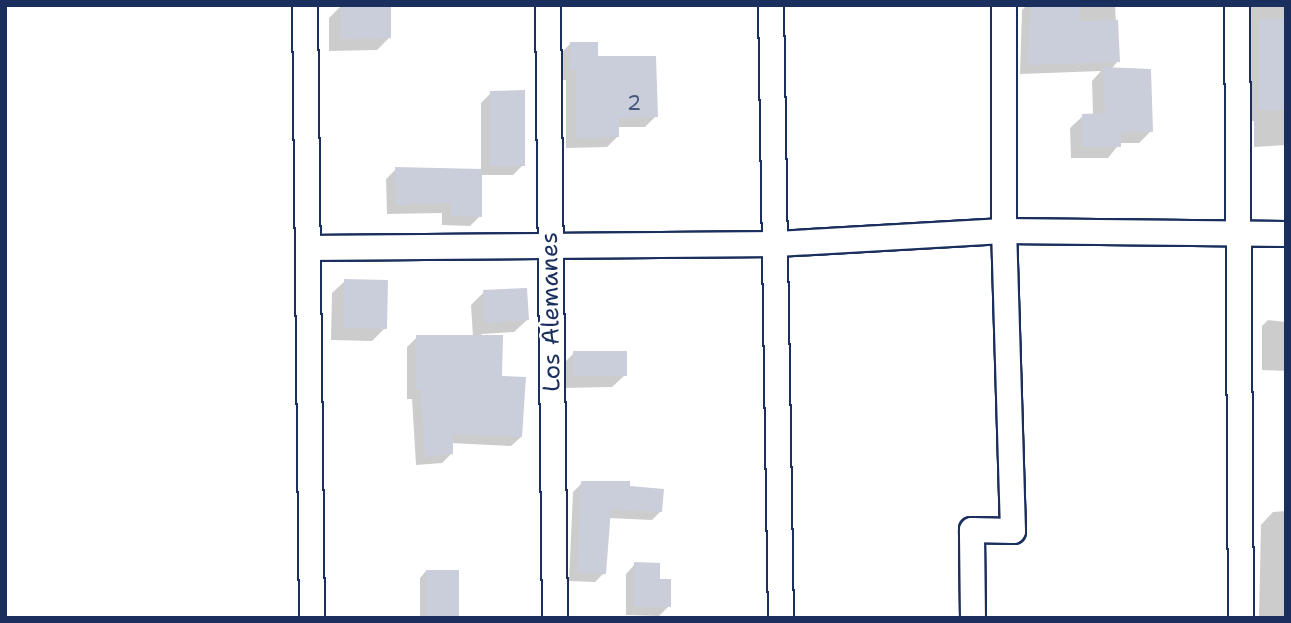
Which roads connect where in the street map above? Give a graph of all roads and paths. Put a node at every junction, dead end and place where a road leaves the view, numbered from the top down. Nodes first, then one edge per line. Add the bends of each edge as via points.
1 (305, 5) edge
2 (548, 5) edge
3 (771, 5) edge
4 (1004, 5) edge
5 (1237, 5) edge
6 (1004, 231) junction
7 (1238, 234) junction
8 (1286, 234) edge
9 (549, 243) junction
10 (777, 244) junction
11 (308, 248) junction
12 (312, 618) edge
13 (555, 618) edge
14 (781, 618) edge
15 (973, 618) edge
16 (1241, 618) edge

1 - 11 street
2 - 9 street, Los Alemanes
3 - 10 street
4 - 6 street
5 - 7 street
6 - 7 street
6 - 10 street
6 - 15 street via 1013,531 972,530
7 - 8 street
7 - 16 street
9 - 10 street
9 - 11 street
9 - 13 street, Los Alemanes
10 - 14 street
11 - 12 street

